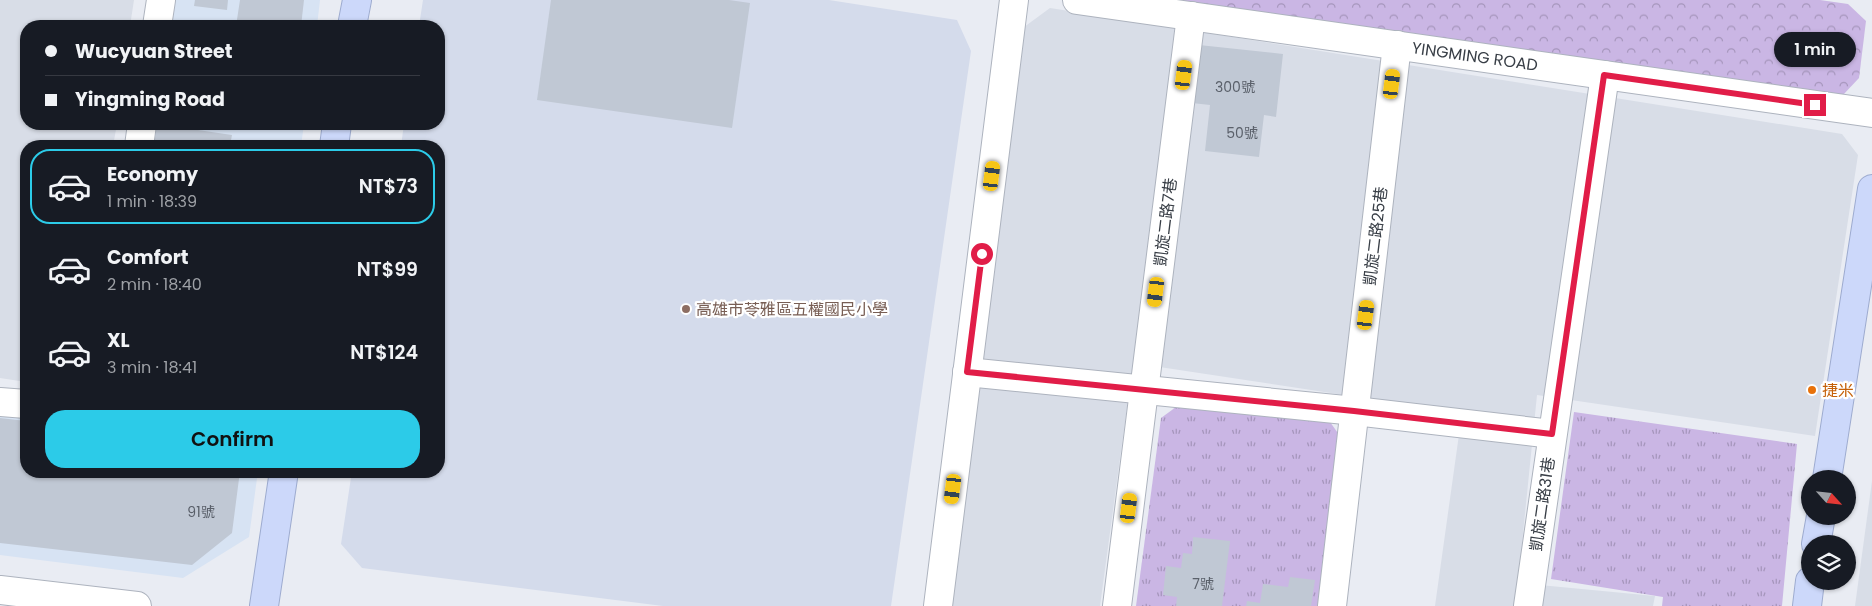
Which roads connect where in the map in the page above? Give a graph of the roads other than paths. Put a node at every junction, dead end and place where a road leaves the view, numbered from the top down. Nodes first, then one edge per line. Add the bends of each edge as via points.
1 (161, 0) edge
2 (357, 0) edge
3 (1014, 0) edge
4 (1077, 0) edge
5 (1191, 16) junction
6 (158, 20) edge
7 (353, 20) edge
8 (1397, 45) junction
9 (1604, 75) junction
10 (1872, 113) edge
11 (1872, 189) edge
12 (967, 372) junction
13 (1144, 390) junction
14 (0, 402) edge
15 (20, 404) edge
16 (1354, 411) junction
17 (1552, 434) junction
18 (1828, 470) edge
19 (283, 478) edge
20 (0, 590) edge
21 (1809, 590) edge
22 (138, 606) edge
23 (264, 606) edge
24 (938, 606) edge
25 (1117, 606) edge
26 (1332, 606) edge
27 (1528, 606) edge
28 (1807, 606) edge

1 - 6 street
2 - 7 street
3 - 12 street
4 - 5 street, YINGMING ROAD
5 - 8 street, YINGMING ROAD
5 - 13 street, 凱旋二路7巷
8 - 9 street, YINGMING ROAD
8 - 16 street, 凱旋二路25巷
9 - 10 street, YINGMING ROAD
9 - 17 street, 凱旋二路31巷
11 - 18 street
12 - 13 street
12 - 24 street
13 - 16 street
13 - 25 street, 凱旋二路7巷
14 - 15 street
16 - 17 street
16 - 26 street, 凱旋二路25巷
17 - 27 street, 凱旋二路31巷
19 - 23 street
20 - 22 street
21 - 28 street

